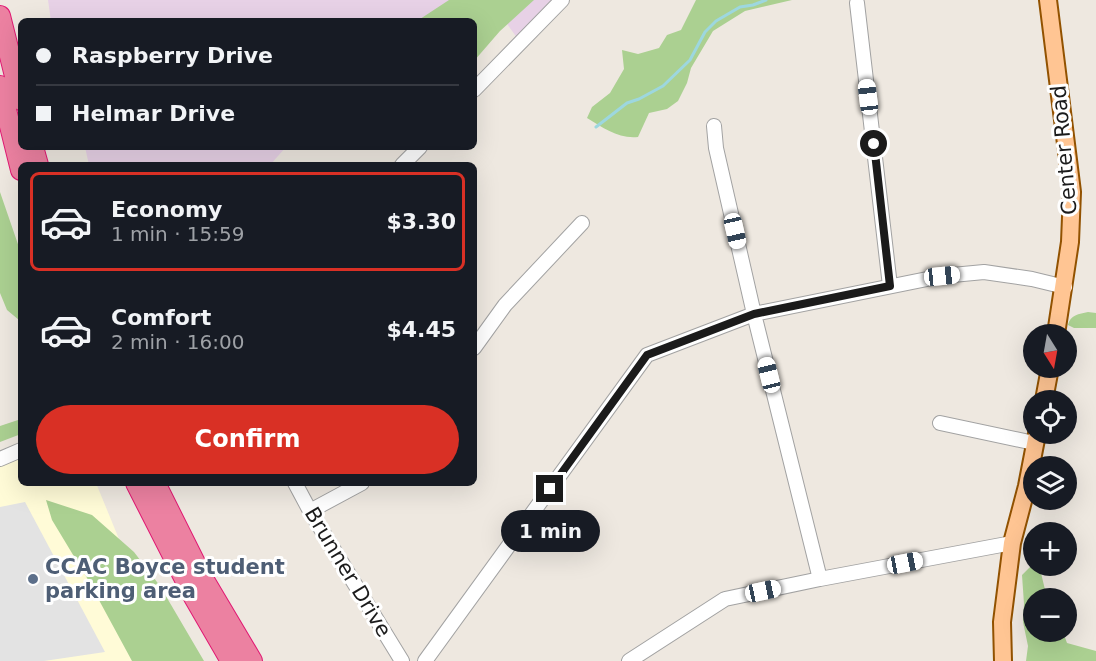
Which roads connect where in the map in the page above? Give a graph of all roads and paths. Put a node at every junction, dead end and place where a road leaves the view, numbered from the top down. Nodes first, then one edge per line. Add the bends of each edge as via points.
1 (562, 0) edge
2 (1048, 0) edge
3 (857, 3) dead end
4 (0, 16) edge
5 (0, 86) edge
6 (477, 87) edge
7 (18, 88) edge
8 (714, 126) dead end
9 (417, 150) edge
10 (19, 162) edge
11 (405, 162) edge
12 (582, 223) dead end
13 (890, 286) junction
14 (1065, 287) junction
15 (754, 314) junction
16 (1058, 324) edge
17 (477, 344) edge
18 (940, 423) dead end
19 (1023, 436) edge
20 (1034, 444) edge
21 (18, 451) edge
22 (0, 459) edge
23 (138, 486) edge
24 (157, 486) edge
25 (297, 486) edge
26 (356, 486) edge
27 (310, 511) junction
28 (1012, 543) junction
29 (820, 579) junction
30 (231, 661) edge
31 (252, 661) edge
32 (402, 661) edge
33 (426, 661) edge
34 (628, 661) edge
35 (1003, 661) edge

1 - 6 street
2 - 14 main road, Center Road via 1072,192
3 - 13 street
4 - 7 highway
5 - 10 highway
8 - 15 street
9 - 11 street
12 - 17 street via 505,305
13 - 14 street via 984,272
13 - 15 street
14 - 16 main road, Center Road
15 - 29 street
15 - 33 street via 647,355
18 - 19 street
20 - 28 main road
21 - 22 street
23 - 30 highway
24 - 31 highway via 201,574
25 - 27 street, Brunner Drive
26 - 27 street
27 - 32 street, Brunner Drive
28 - 29 street
28 - 35 main road via 1002,622
29 - 34 street via 725,599

